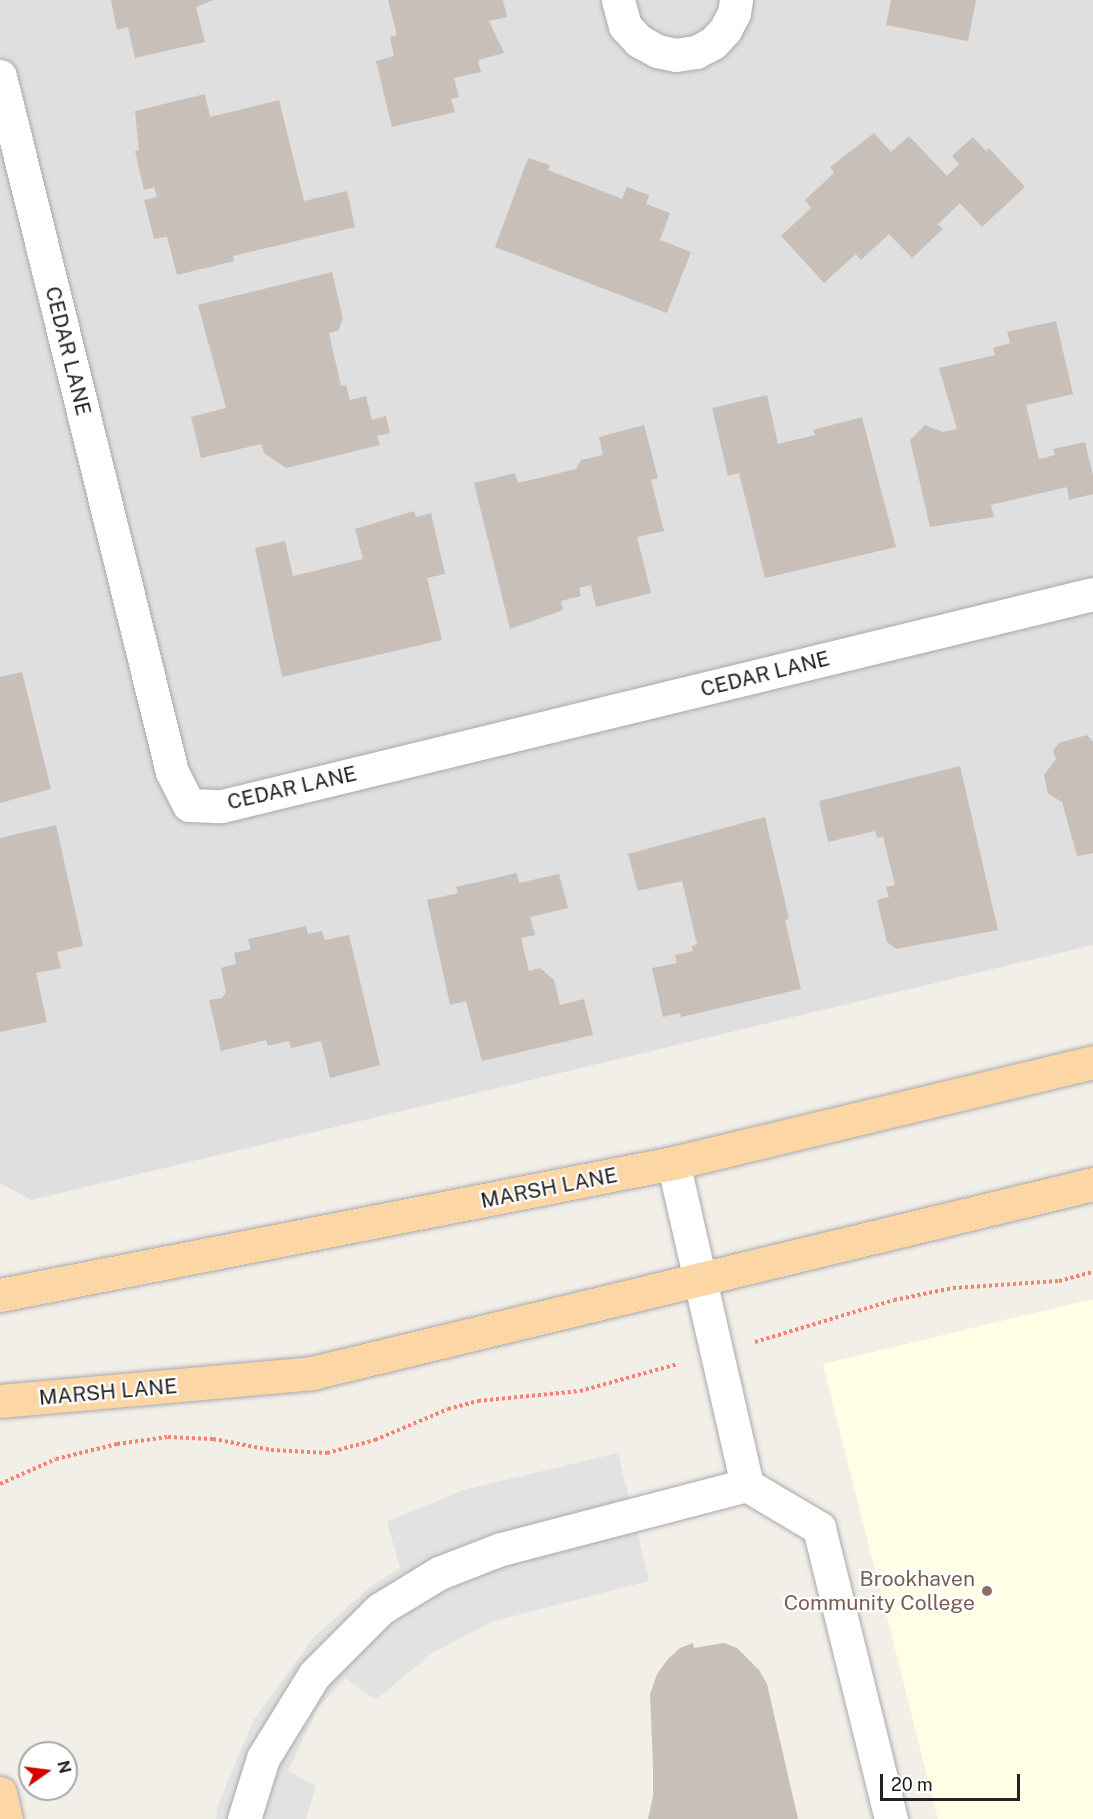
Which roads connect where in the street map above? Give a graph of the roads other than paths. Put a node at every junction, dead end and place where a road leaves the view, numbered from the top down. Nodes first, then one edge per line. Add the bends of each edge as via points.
1 (618, 0) edge
2 (736, 0) edge
3 (0, 76) edge
4 (1093, 594) edge
5 (1093, 1062) edge
6 (673, 1163) junction
7 (1093, 1184) edge
8 (701, 1278) junction
9 (0, 1295) edge
10 (0, 1401) edge
11 (747, 1485) junction
12 (0, 1793) edge
13 (6, 1819) edge
14 (244, 1819) edge
15 (891, 1819) edge

1 - 2 street via 625,26 639,41 676,55 696,52 713,43 725,30
3 - 4 street, CEDAR LANE via 172,772 189,805 222,806
5 - 6 main road, MARSH LANE
6 - 8 street
6 - 9 main road, MARSH LANE
7 - 8 main road, MARSH LANE
8 - 10 main road, MARSH LANE via 312,1373
8 - 11 street
11 - 14 street via 501,1549 439,1573 380,1609 314,1675 263,1758
11 - 15 street via 819,1528
12 - 13 main road

